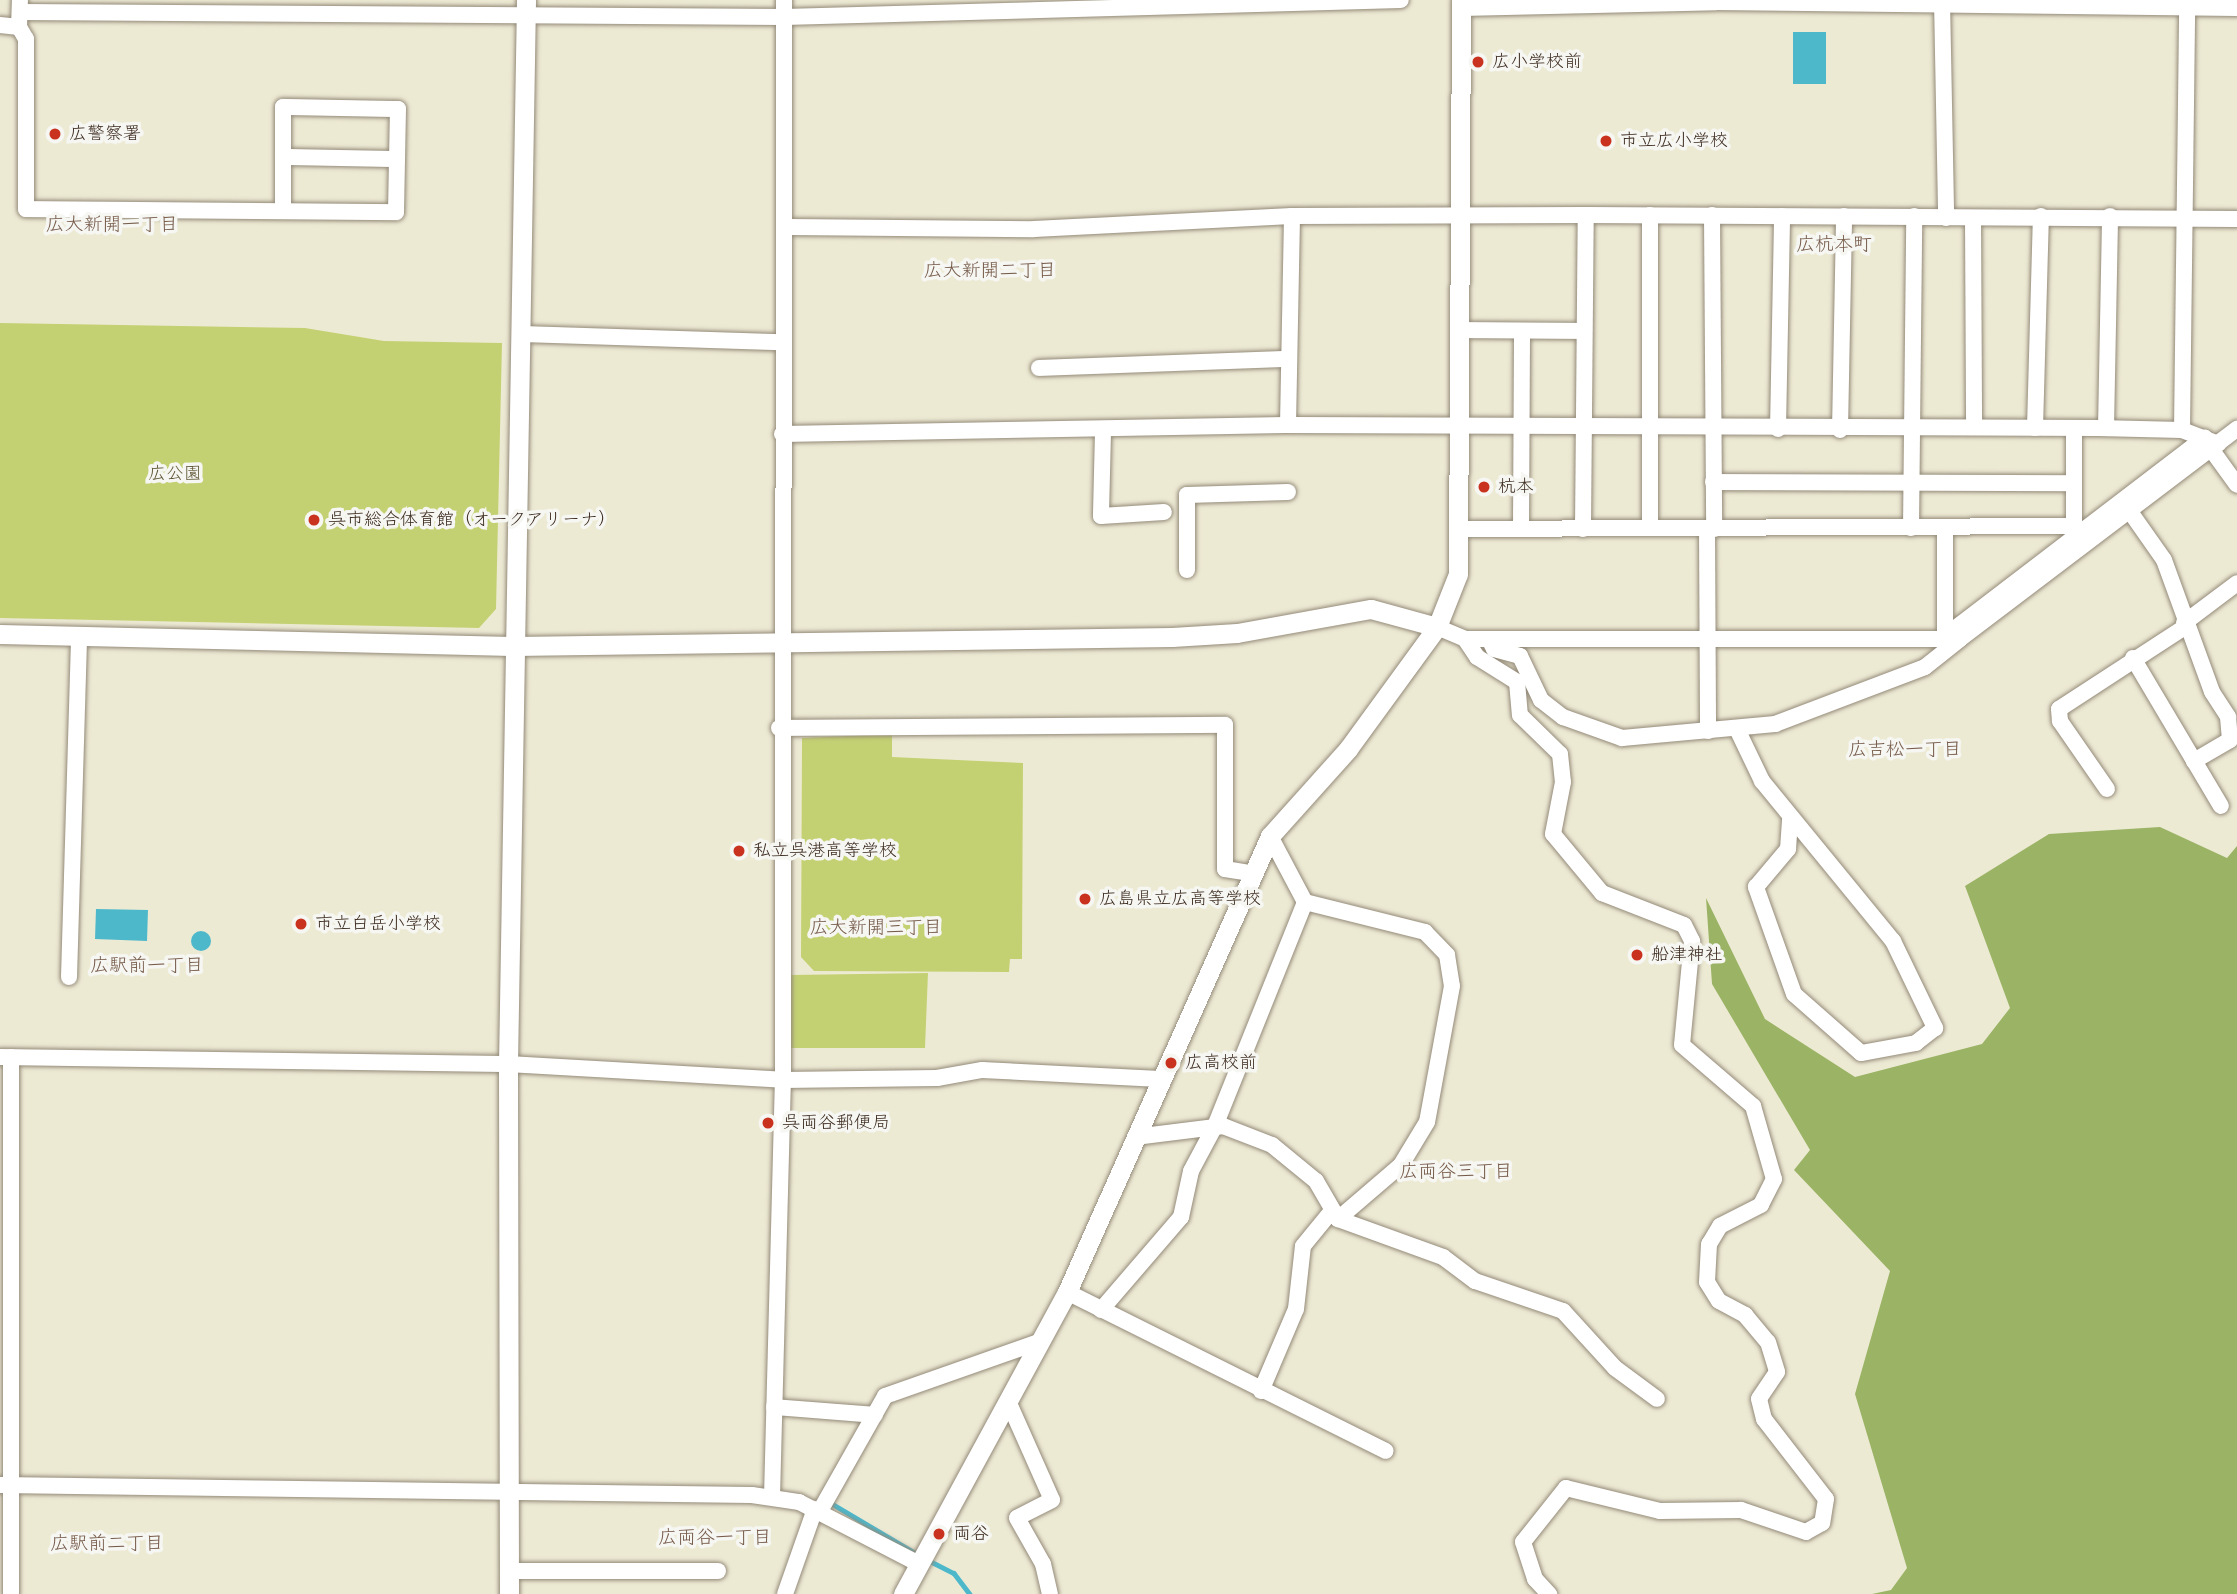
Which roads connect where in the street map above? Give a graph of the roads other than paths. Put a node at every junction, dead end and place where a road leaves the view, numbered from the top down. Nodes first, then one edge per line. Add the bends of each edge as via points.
1 (784, 0) edge
2 (1401, 0) edge
3 (1599, 1) edge
4 (1716, 1) edge
5 (1845, 3) edge
6 (1461, 4) edge
7 (1942, 4) edge
8 (2187, 4) edge
9 (1031, 6) edge
10 (526, 7) edge
11 (952, 7) edge
12 (2237, 8) edge
13 (20, 13) edge
14 (784, 17) junction
15 (0, 25) edge
16 (283, 157) junction
17 (397, 159) junction
18 (283, 210) junction
19 (1586, 215) junction
20 (1650, 215) junction
21 (1712, 215) junction
22 (1292, 216) junction
23 (1782, 216) junction
24 (1844, 216) junction
25 (1914, 216) junction
26 (2041, 216) junction
27 (2110, 216) junction
28 (1463, 217) junction
29 (1946, 218) junction
30 (1973, 218) junction
31 (2185, 218) junction
32 (2237, 219) edge
33 (789, 227) junction
34 (1463, 330) junction
35 (1522, 331) junction
36 (1582, 331) junction
37 (522, 334) junction
38 (781, 342) junction
39 (1289, 359) junction
40 (1039, 368) dead end
41 (1288, 425) junction
42 (1912, 427) junction
43 (1973, 427) junction
44 (1647, 428) junction
45 (2035, 428) junction
46 (2074, 428) junction
47 (2106, 428) junction
48 (1520, 429) junction
49 (1713, 429) junction
50 (1778, 429) junction
51 (1840, 429) junction
52 (2237, 429) edge
53 (1463, 430) junction
54 (1582, 430) junction
55 (2182, 430) junction
56 (1103, 432) junction
57 (782, 434) junction
58 (2211, 443) junction
59 (1713, 482) junction
60 (2074, 483) junction
61 (1912, 485) junction
62 (2237, 485) edge
63 (1288, 492) dead end
64 (1164, 512) dead end
65 (2131, 513) junction
66 (1650, 527) junction
67 (1521, 528) junction
68 (1911, 528) junction
69 (1945, 528) junction
70 (1583, 529) junction
71 (1710, 529) junction
72 (1461, 530) junction
73 (2077, 538) junction
74 (1187, 570) dead end
75 (2237, 583) edge
76 (2185, 625) junction
77 (1437, 627) junction
78 (0, 634) edge
79 (79, 638) junction
80 (1465, 639) junction
81 (1489, 639) junction
82 (1950, 639) junction
83 (1707, 640) junction
84 (783, 641) junction
85 (514, 646) junction
86 (2133, 658) junction
87 (779, 728) junction
88 (1737, 729) junction
89 (1708, 732) junction
90 (2194, 761) junction
91 (2107, 789) dead end
92 (2221, 806) dead end
93 (1790, 819) junction
94 (1270, 836) junction
95 (1251, 873) junction
96 (1305, 902) junction
97 (69, 977) dead end
98 (6, 1057) edge
99 (508, 1065) junction
100 (1160, 1079) junction
101 (783, 1080) junction
102 (1215, 1126) junction
103 (1135, 1137) junction
104 (1334, 1216) junction
105 (1067, 1292) junction
106 (1101, 1310) junction
107 (1041, 1341) junction
108 (1261, 1391) junction
109 (1657, 1399) dead end
110 (1008, 1401) junction
111 (774, 1407) junction
112 (874, 1415) junction
113 (1386, 1451) dead end
114 (5, 1485) edge
115 (510, 1494) junction
116 (772, 1497) junction
117 (818, 1510) junction
118 (919, 1564) junction
119 (510, 1571) junction
120 (718, 1571) dead end
121 (11, 1594) edge
122 (509, 1594) edge
123 (785, 1594) edge
124 (903, 1594) edge
125 (1050, 1594) edge
126 (1549, 1594) edge

1 - 14 street
2 - 9 street
3 - 4 street
3 - 6 street
4 - 5 street
5 - 7 street
6 - 28 street
7 - 8 street
7 - 29 street
8 - 12 street
8 - 31 street
9 - 11 street
10 - 13 street
10 - 14 street
10 - 37 street
11 - 14 street
13 - 15 street
13 - 18 street via 26,40 26,209
14 - 33 street
16 - 17 street
16 - 17 street via 283,107 398,109
16 - 18 street
17 - 18 street via 397,212
19 - 20 street
19 - 28 street
19 - 36 street
20 - 21 street
20 - 44 street
21 - 23 street
21 - 49 street
22 - 28 street
22 - 33 street via 1034,229
22 - 39 street
23 - 24 street
23 - 50 street
24 - 25 street
24 - 51 street
25 - 29 street
25 - 42 street
26 - 27 street
26 - 30 street
26 - 45 street
27 - 31 street
27 - 47 street
28 - 34 street
29 - 30 street
30 - 43 street
31 - 32 street
31 - 55 street
33 - 38 street
34 - 35 street
34 - 53 street
35 - 36 street
35 - 48 street
36 - 54 street
37 - 38 street
37 - 85 street
38 - 57 street
39 - 40 street
39 - 41 street
41 - 53 street
41 - 56 street
42 - 43 street
42 - 51 street
42 - 61 street
43 - 45 street
44 - 49 street
44 - 54 street
44 - 66 street
45 - 46 street
46 - 47 street
46 - 60 street
47 - 55 street
48 - 53 street
48 - 54 street
48 - 67 street
49 - 50 street
49 - 59 street
50 - 51 street
52 - 58 street
53 - 72 street
54 - 70 street
55 - 58 street
56 - 57 street
56 - 64 street via 1101,516
57 - 84 street
58 - 62 street
58 - 65 street
58 - 73 street
59 - 61 street
59 - 71 street
60 - 61 street
60 - 73 street
61 - 68 street
63 - 74 street via 1187,495
65 - 73 street
65 - 76 street via 2164,560
66 - 70 street
66 - 71 street
67 - 70 street
67 - 72 street
68 - 69 street
68 - 71 street
69 - 73 street
69 - 82 street
71 - 83 street
72 - 77 street via 1458,574
73 - 82 street
75 - 76 street
76 - 86 street
76 - 90 street via 2228,717 2230,740
77 - 80 street
77 - 84 street via 1371,609 1237,633 1172,637
77 - 94 street via 1348,748
78 - 79 street
79 - 85 street
79 - 97 street
80 - 81 street
80 - 126 street via 1477,657 1517,682 1520,715 1560,754 1563,782 1553,834 1602,893 1684,925 1692,941 1682,1045 1753,1107 1773,1179 1761,1205 1720,1226 1709,1244 1707,1282 1719,1300 1745,1315 1768,1342 1777,1372 1759,1399 1764,1419 1826,1499 1822,1523 1807,1532 1741,1510 1660,1511 1566,1488 1523,1542 1535,1579
81 - 83 street
81 - 89 street via 1494,649 1527,664 1541,700 1587,730 1622,738
82 - 83 street
82 - 88 street via 1924,667 1775,724
83 - 89 street
84 - 85 street
84 - 87 street
85 - 99 street
86 - 90 street
86 - 91 street via 2059,709 2060,721
87 - 95 street via 1225,725 1225,869
87 - 101 street
88 - 89 street
88 - 93 street via 1748,761
90 - 92 street
93 - 93 street via 1788,849 1756,887 1794,994 1861,1053 1916,1042 1935,1028 1894,941
94 - 95 street
94 - 96 street
95 - 100 street
96 - 102 street
96 - 104 street via 1425,932 1447,955 1452,986 1427,1122 1401,1165
98 - 99 street
98 - 114 street
99 - 101 street
99 - 115 street
100 - 101 street via 982,1070 937,1078
100 - 103 street
101 - 111 street
102 - 103 street
102 - 104 street via 1272,1145 1316,1181
102 - 106 street via 1191,1171 1181,1217
103 - 105 street
104 - 108 street via 1303,1246 1296,1309
104 - 109 street via 1443,1257 1475,1281 1563,1311 1583,1327 1615,1368
105 - 106 street
105 - 107 street
106 - 108 street
107 - 110 street
107 - 112 street via 886,1396
108 - 113 street
110 - 118 street
110 - 125 street via 1052,1500 1017,1518 1043,1564
111 - 112 street
111 - 116 street
112 - 117 street
114 - 115 street via 462,1487
114 - 121 street
115 - 116 street
115 - 119 street
116 - 117 street
117 - 118 street
117 - 123 street
118 - 124 street
119 - 120 street
119 - 122 street

